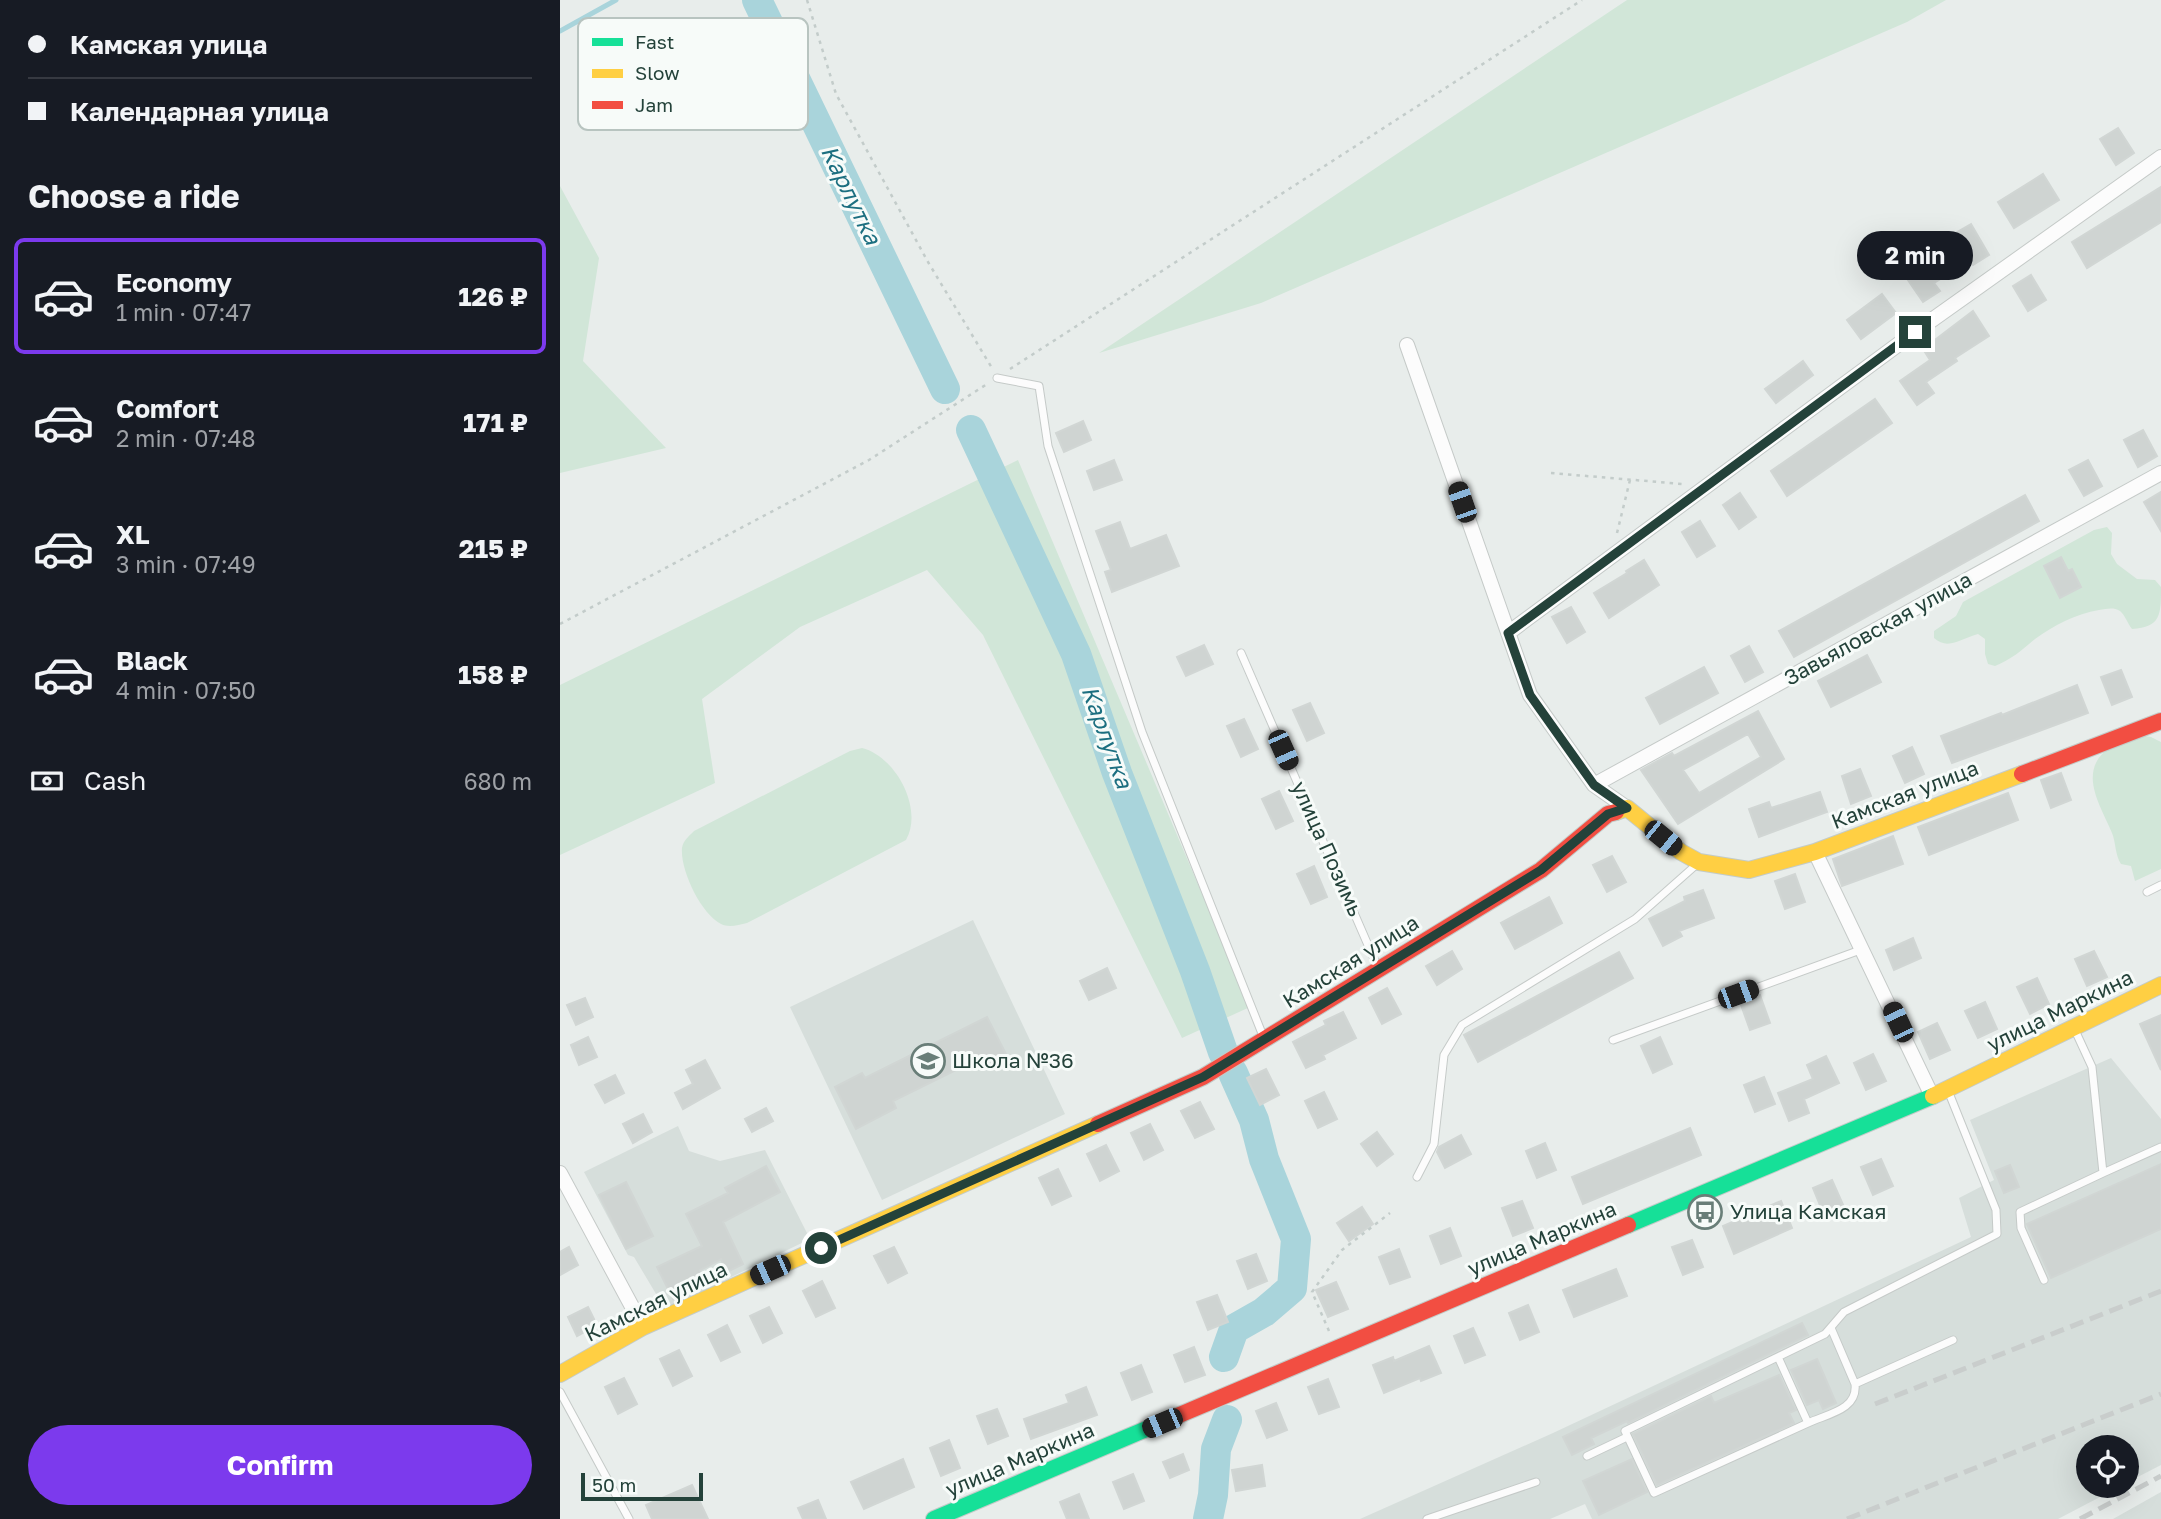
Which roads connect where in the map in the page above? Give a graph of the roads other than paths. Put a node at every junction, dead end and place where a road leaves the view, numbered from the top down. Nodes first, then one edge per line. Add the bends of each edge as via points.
1 (2161, 157) edge
2 (1407, 345) dead end
3 (998, 377) road end
4 (2161, 473) edge
5 (1508, 633) junction
6 (1241, 653) dead end
7 (2161, 721) edge
8 (1594, 785) junction
9 (1627, 808) junction
10 (1815, 852) junction
11 (1699, 862) junction
12 (2161, 885) edge
13 (2147, 892) dead end
14 (1863, 949) junction
15 (1379, 969) junction
16 (2161, 985) edge
17 (2074, 1028) junction
18 (1265, 1040) junction
19 (1613, 1040) dead end
20 (1940, 1092) junction
21 (2161, 1147) edge
22 (560, 1173) edge
23 (2103, 1173) junction
24 (1418, 1177) dead end
25 (2044, 1280) dead end
26 (643, 1327) junction
27 (1830, 1328) junction
28 (1953, 1340) dead end
29 (1779, 1357) junction
30 (560, 1374) edge
31 (1855, 1384) junction
32 (560, 1392) edge
33 (1808, 1423) junction
34 (1627, 1437) junction
35 (1587, 1456) dead end
36 (1536, 1482) dead end
37 (629, 1519) edge
38 (934, 1519) edge
39 (1427, 1519) edge

1 - 5 street
2 - 5 street
3 - 18 lane via 1039,386 1048,446 1142,732
4 - 8 street, Завьяловская улица
5 - 8 street via 1530,695
6 - 15 lane, улица Позимь
7 - 10 street, Камская улица
8 - 9 street
9 - 11 street, Камская улица
9 - 15 street, Камская улица via 1608,814 1541,870
10 - 11 street, Камская улица via 1749,870
10 - 14 street
11 - 24 lane via 1635,919 1462,1025 1444,1055 1434,1144
12 - 13 lane
14 - 19 lane
14 - 20 street
15 - 18 street, Камская улица
16 - 17 street, улица Маркина
17 - 20 street, улица Маркина
17 - 23 lane via 2092,1067
18 - 26 street, Камская улица via 1203,1077
20 - 27 lane via 1996,1210 1997,1234 1844,1312
20 - 38 street, улица Маркина
21 - 23 lane
22 - 26 street
23 - 25 lane via 2020,1212 2021,1228
26 - 30 street, Камская улица
27 - 29 lane
27 - 31 lane
28 - 31 lane
29 - 33 lane
29 - 34 lane via 1625,1431
31 - 33 lane via 1850,1405
32 - 37 lane
33 - 34 lane via 1654,1493
34 - 35 lane
36 - 39 lane

